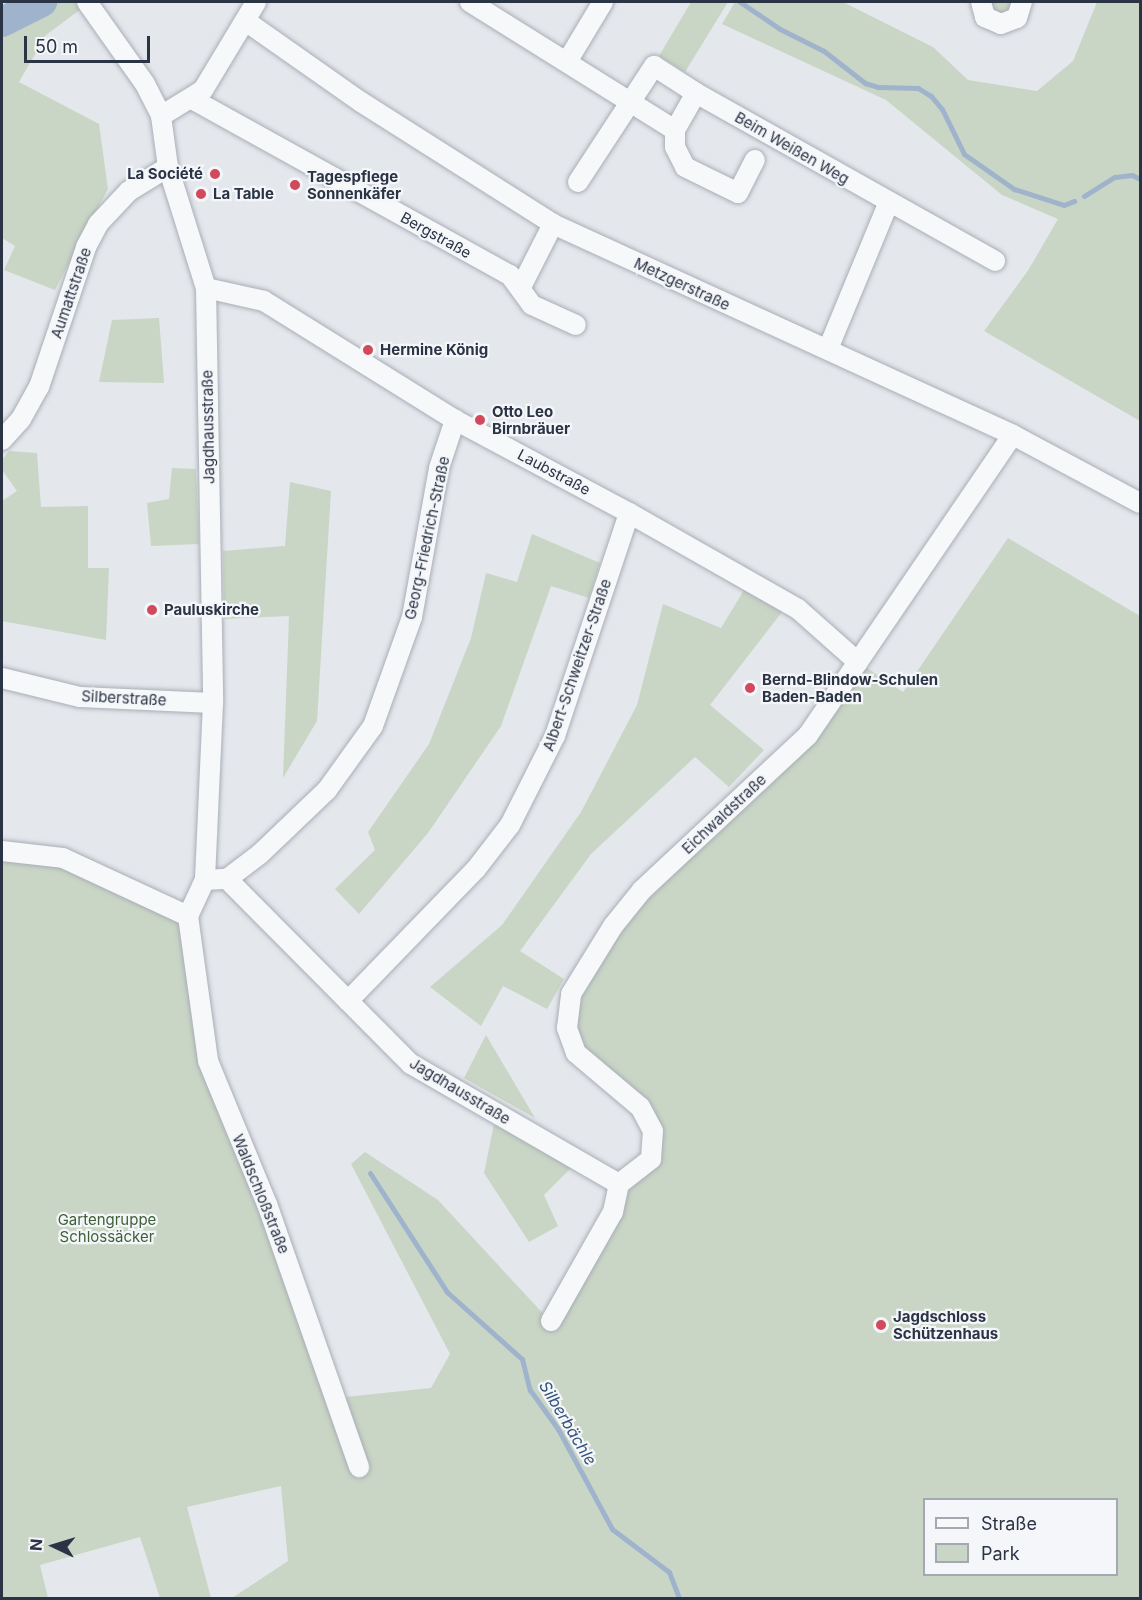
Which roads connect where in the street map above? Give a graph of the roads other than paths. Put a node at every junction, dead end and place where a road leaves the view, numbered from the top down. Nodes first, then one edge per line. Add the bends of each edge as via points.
1 (87, 2) edge
2 (256, 2) edge
3 (603, 2) edge
4 (981, 2) edge
5 (1022, 2) edge
6 (479, 4) edge
7 (247, 22) junction
8 (568, 60) junction
9 (696, 93) junction
10 (192, 99) junction
11 (631, 99) junction
12 (161, 116) junction
13 (675, 130) junction
14 (755, 160) dead end
15 (168, 167) junction
16 (578, 182) dead end
17 (888, 204) junction
18 (553, 224) junction
19 (995, 261) dead end
20 (521, 287) junction
21 (206, 288) junction
22 (576, 325) dead end
23 (828, 349) junction
24 (455, 420) junction
25 (1013, 435) junction
26 (2, 440) edge
27 (1140, 503) edge
28 (630, 513) junction
29 (858, 662) junction
30 (2, 678) edge
31 (213, 703) junction
32 (2, 851) edge
33 (227, 879) junction
34 (205, 880) junction
35 (188, 916) junction
36 (348, 1001) junction
37 (620, 1184) junction
38 (550, 1321) dead end
39 (359, 1467) dead end

1 - 12 street, Jagdhausstraße via 145,84
2 - 7 street
3 - 8 street
4 - 5 street via 985,17 1001,24 1017,18
6 - 8 street
7 - 10 street via 203,90
7 - 18 street, Metzgerstraße via 361,102
8 - 11 street
9 - 11 street, Beim Weißen Weg via 654,66
9 - 13 street
9 - 17 street, Beim Weißen Weg
10 - 12 street
10 - 20 street, Bergstraße via 510,275
11 - 13 street
11 - 16 street, Beim Weißen Weg
12 - 15 street, Jagdhausstraße
13 - 14 street, Beim Weißen Weg via 675,147 685,167 738,193
15 - 21 street, Jagdhausstraße
15 - 26 street, Aumattstraße via 129,191 98,224 86,247 39,387 21,419
17 - 19 street, Beim Weißen Weg
17 - 23 street
18 - 20 street
18 - 23 street, Metzgerstraße
20 - 22 street, Bergstraße via 532,305
21 - 24 street, Laubstraße via 264,301
21 - 31 street, Jagdhausstraße
23 - 25 street, Metzgerstraße
24 - 28 street, Laubstraße
24 - 33 street, Georg-Friedrich-Straße via 440,468 412,617 373,726 327,790 260,854
25 - 27 street, Metzgerstraße
25 - 29 street, Eichwaldstraße
28 - 29 street, Laubstraße via 798,609
28 - 36 street, Albert-Schweitzer-Straße via 555,736 510,825 476,868
29 - 37 street, Eichwaldstraße via 808,735 642,890 571,994 567,1028 576,1053 640,1107 653,1131 651,1159
30 - 31 street, Silberstraße via 80,697
31 - 34 street, Jagdhausstraße
32 - 35 street via 63,858
33 - 34 street
33 - 36 street, Jagdhausstraße
34 - 35 street, Jagdhausstraße
35 - 39 street, Waldschloßstraße via 208,1061 267,1204
36 - 37 street, Jagdhausstraße via 411,1064
37 - 38 street via 613,1212

